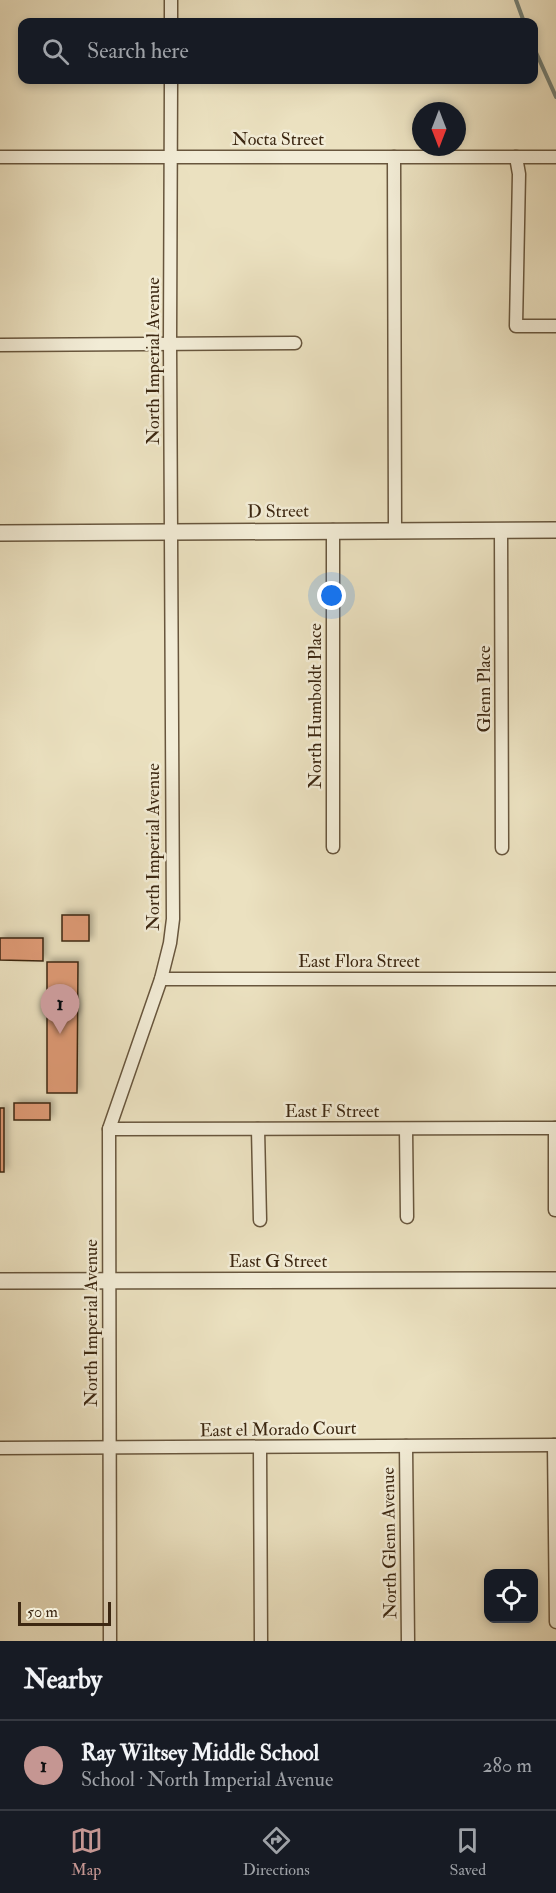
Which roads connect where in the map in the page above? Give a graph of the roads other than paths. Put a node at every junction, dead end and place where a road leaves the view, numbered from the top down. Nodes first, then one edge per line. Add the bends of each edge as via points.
1 (171, 0) edge
2 (171, 18) edge
3 (171, 84) edge
4 (0, 157) edge
5 (171, 157) junction
6 (394, 157) junction
7 (516, 157) junction
8 (556, 157) edge
9 (556, 326) edge
10 (170, 343) junction
11 (295, 343) dead end
12 (0, 345) edge
13 (333, 530) junction
14 (395, 530) junction
15 (501, 530) junction
16 (556, 530) edge
17 (172, 531) junction
18 (0, 533) edge
19 (333, 847) dead end
20 (502, 848) dead end
21 (161, 979) junction
22 (556, 979) edge
23 (555, 1128) edge
24 (109, 1129) junction
25 (258, 1129) junction
26 (406, 1129) junction
27 (555, 1210) edge
28 (407, 1217) dead end
29 (260, 1220) dead end
30 (556, 1280) edge
31 (0, 1281) edge
32 (109, 1281) junction
33 (555, 1445) edge
34 (406, 1446) junction
35 (0, 1448) edge
36 (110, 1448) junction
37 (260, 1448) junction
38 (556, 1622) edge
39 (110, 1641) edge
40 (261, 1641) edge
41 (408, 1641) edge

1 - 2 street
3 - 5 street, North Imperial Avenue
4 - 5 street, Nocta Street
5 - 6 street, Nocta Street
5 - 10 street, North Imperial Avenue
6 - 7 street, Nocta Street
6 - 14 street
7 - 8 street, Nocta Street
7 - 9 street via 516,326
10 - 11 street
10 - 12 street
10 - 17 street, North Imperial Avenue
13 - 14 street, D Street
13 - 17 street, D Street
13 - 19 street, North Humboldt Place
14 - 15 street, D Street
15 - 16 street, D Street
15 - 20 street, Glenn Place
17 - 18 street, D Street
17 - 21 street, North Imperial Avenue via 172,919
21 - 22 street, East Flora Street
21 - 24 street, North Imperial Avenue
23 - 26 street, East F Street
23 - 27 street
24 - 25 street, East F Street
24 - 32 street, North Imperial Avenue
25 - 26 street, East F Street
25 - 29 street
26 - 28 street
30 - 32 street, East G Street
31 - 32 street, East G Street
32 - 36 street, North Imperial Avenue
33 - 34 street, East el Morado Court
33 - 38 street
34 - 37 street, East el Morado Court
34 - 41 street, North Glenn Avenue
35 - 36 street, East el Morado Court
36 - 37 street, East el Morado Court
36 - 39 street, North Imperial Avenue
37 - 40 street

